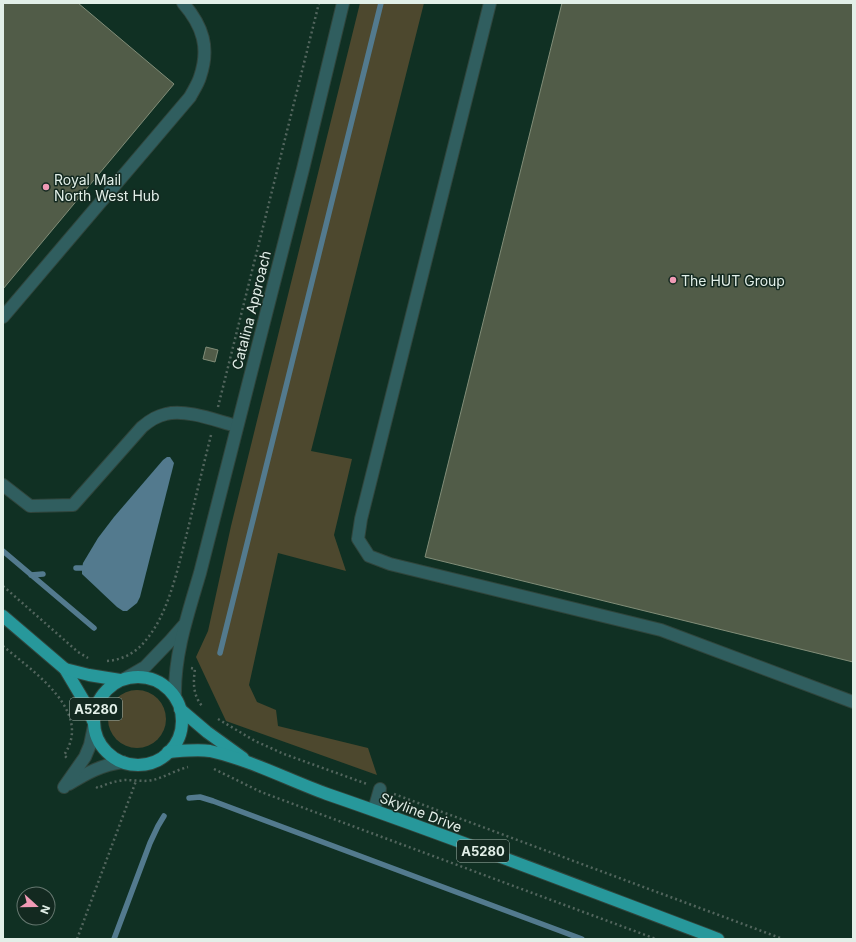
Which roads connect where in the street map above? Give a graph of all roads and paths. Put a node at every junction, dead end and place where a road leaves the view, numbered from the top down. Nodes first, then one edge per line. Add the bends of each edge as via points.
1 (183, 3) edge
2 (319, 3) edge
3 (343, 3) edge
4 (490, 3) edge
5 (3, 317) edge
6 (225, 379) dead end
7 (237, 426) junction
8 (205, 460) dead end
9 (3, 485) edge
10 (3, 586) edge
11 (3, 616) edge
12 (184, 624) junction
13 (3, 646) edge
14 (90, 658) dead end
15 (105, 661) dead end
16 (65, 669) junction
17 (195, 669) dead end
18 (123, 679) junction
19 (175, 697) junction
20 (853, 702) edge
21 (180, 709) junction
22 (204, 709) dead end
23 (214, 717) dead end
24 (94, 724) junction
25 (168, 752) junction
26 (64, 755) dead end
27 (123, 762) junction
28 (249, 762) junction
29 (190, 766) dead end
30 (208, 767) dead end
31 (136, 781) junction
32 (362, 782) dead end
33 (98, 788) dead end
34 (380, 789) dead end
35 (396, 795) dead end
36 (374, 810) junction
37 (77, 939) edge
38 (656, 939) edge
39 (718, 939) edge
40 (783, 939) edge

1 - 5 street via 194,15 206,52 200,78 190,97
2 - 6 path
3 - 7 street, Catalina Approach
4 - 20 street via 358,539 369,556 390,564 661,630
7 - 9 street via 180,413 153,418 73,506 30,506
7 - 12 street, Catalina Approach via 200,573
8 - 15 path via 175,578 161,616 154,630 136,650 126,657
10 - 14 path via 78,652
11 - 16 main road, A5280
12 - 18 street, Catalina Approach via 145,667
12 - 19 street, Catalina Approach via 176,664
13 - 26 path via 43,680 64,703 72,727 71,740
16 - 18 main road, A5280
16 - 24 main road, A5280 via 87,706
17 - 22 path via 195,693
18 - 19 main road, A5280 via 143,677 155,680
18 - 24 main road, A5280 via 108,688 99,699 94,712
19 - 21 main road, A5280
21 - 25 main road, A5280 via 180,733 176,744
21 - 28 main road, Skyline Drive / A5280
23 - 32 path via 255,741 284,754
24 - 27 main road, A5280 via 97,738 104,750
24 - 27 street via 85,756 64,787 96,769
25 - 27 main road, A5280 via 158,760 146,764 134,765
25 - 28 main road, Skyline Drive / A5280 via 210,751
28 - 36 main road, Skyline Drive / A5280 via 302,785
29 - 31 path via 151,781
30 - 38 path via 261,792
31 - 33 path via 114,782
31 - 37 path
34 - 36 street
35 - 40 path
36 - 39 main road, Skyline Drive / A5280

